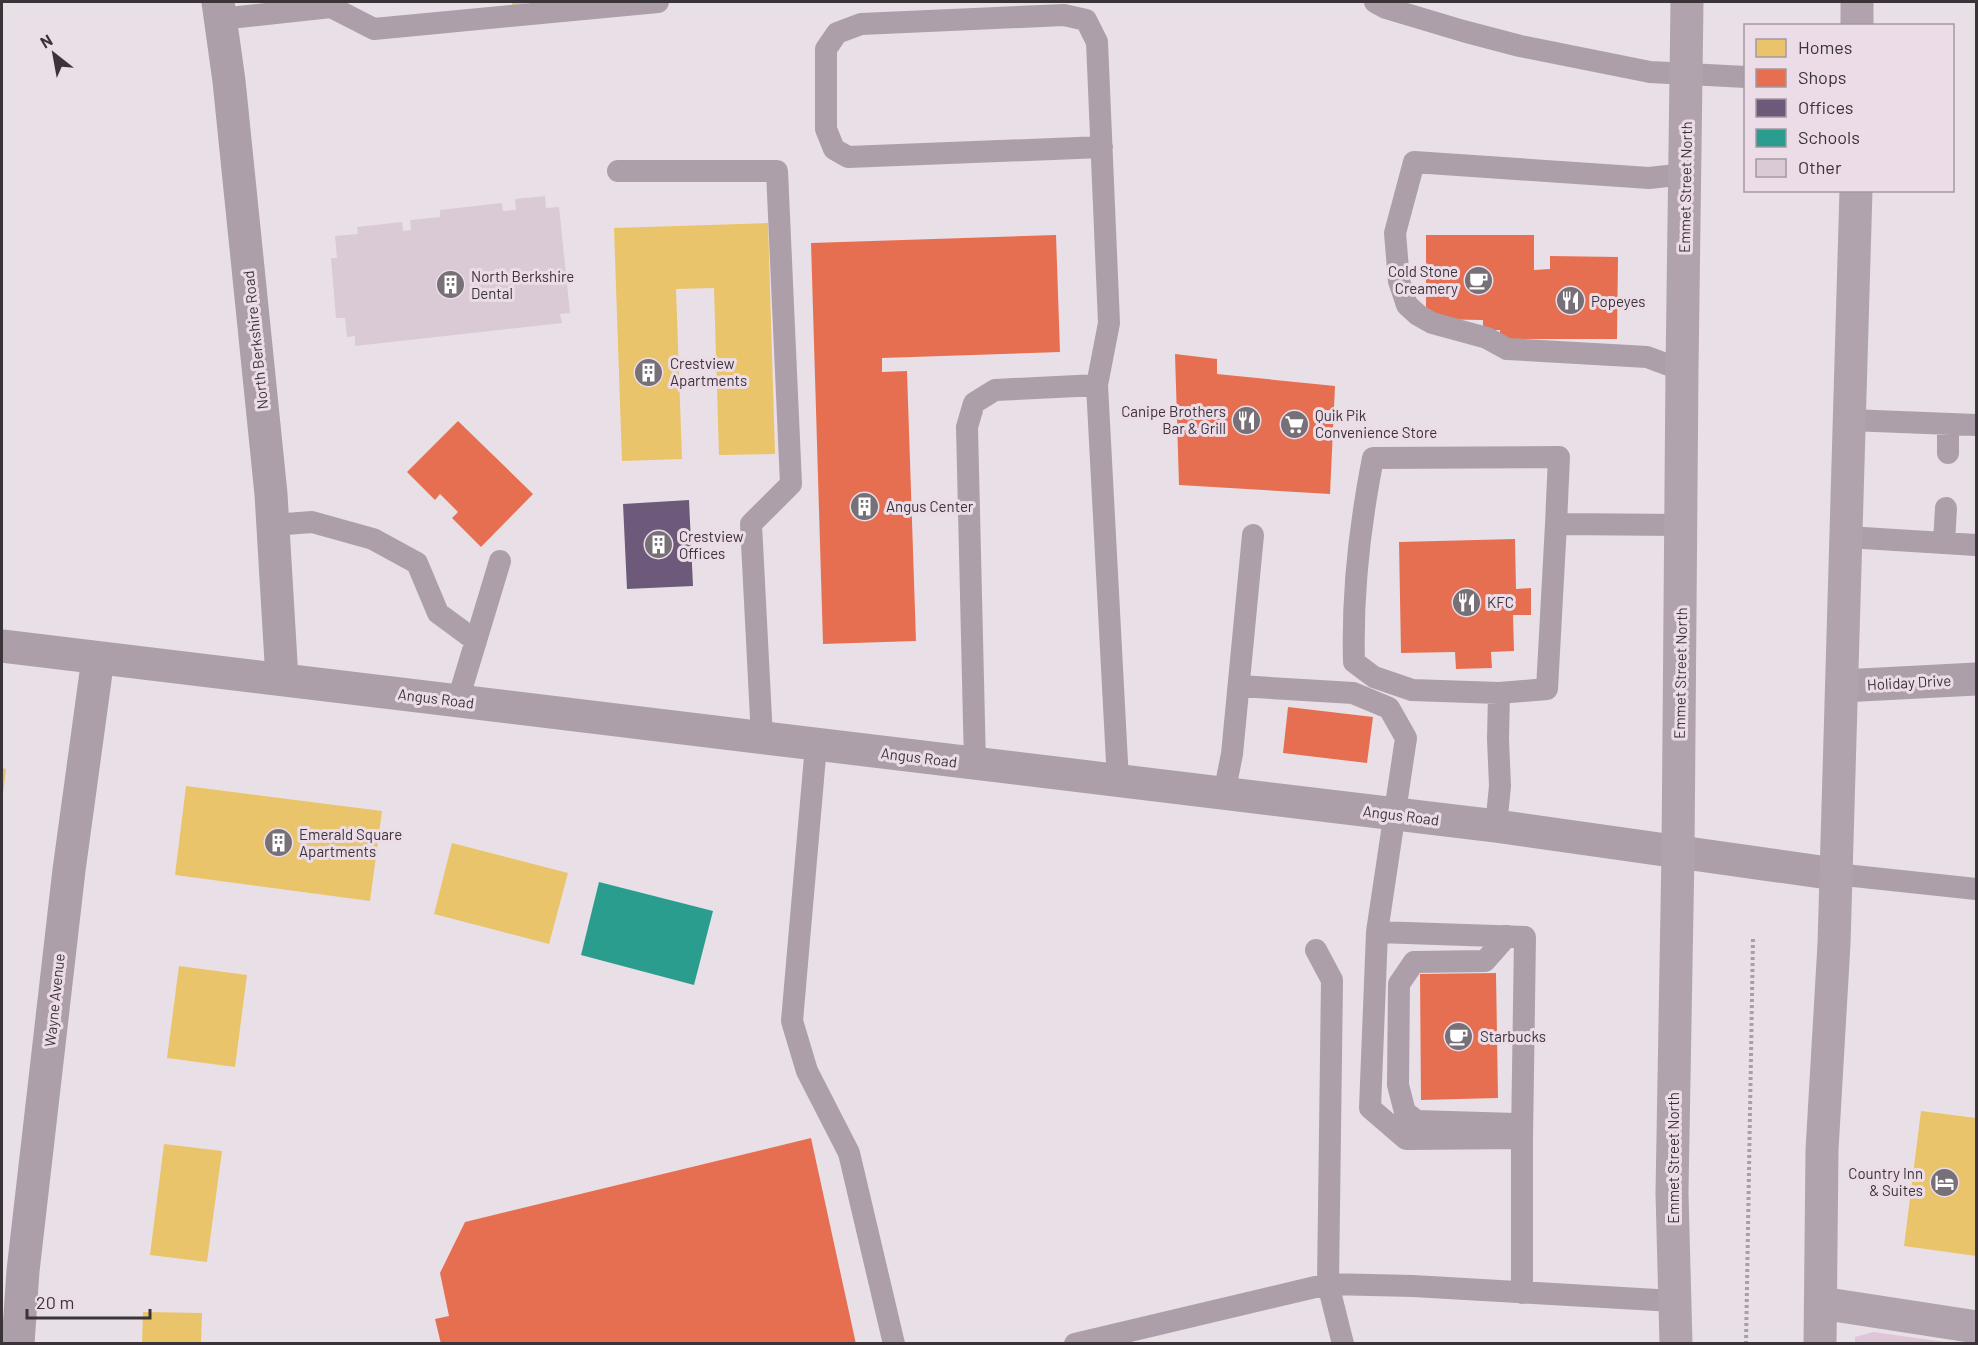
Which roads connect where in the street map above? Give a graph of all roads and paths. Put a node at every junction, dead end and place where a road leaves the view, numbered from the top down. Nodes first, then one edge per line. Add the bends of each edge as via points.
1 (658, 2) edge
2 (1375, 2) edge
3 (1687, 2) edge
4 (1857, 2) edge
5 (219, 10) edge
6 (1857, 24) edge
7 (1686, 75) junction
8 (1744, 76) edge
9 (1102, 147) junction
10 (618, 171) dead end
11 (1685, 174) junction
12 (1856, 192) edge
13 (1682, 370) junction
14 (1097, 385) junction
15 (1850, 420) junction
16 (1948, 424) junction
17 (1977, 425) edge
18 (1948, 453) dead end
19 (1946, 508) dead end
20 (1556, 524) junction
21 (273, 525) junction
22 (1682, 525) junction
23 (1252, 535) dead end
24 (1847, 537) junction
25 (1944, 543) junction
26 (1977, 545) edge
27 (500, 561) dead end
28 (476, 641) junction
29 (2, 646) edge
30 (98, 657) junction
31 (282, 679) junction
32 (1977, 679) edge
33 (1239, 686) junction
34 (1842, 686) junction
35 (1500, 693) junction
36 (458, 700) junction
37 (762, 738) junction
38 (816, 745) junction
39 (975, 764) junction
40 (1118, 781) junction
41 (1224, 794) junction
42 (1396, 814) junction
43 (1496, 826) junction
44 (1678, 852) junction
45 (1835, 874) junction
46 (1977, 890) edge
47 (1377, 932) junction
48 (1507, 936) junction
49 (1753, 939) dead end
50 (1316, 950) dead end
51 (1522, 1131) junction
52 (1328, 1284) junction
53 (1522, 1293) junction
54 (1674, 1301) junction
55 (1821, 1303) junction
56 (1977, 1327) edge
57 (18, 1344) edge
58 (894, 1344) edge
59 (1075, 1344) edge
60 (1343, 1344) edge
61 (1676, 1344) edge
62 (1746, 1344) edge
63 (1820, 1344) edge

1 - 5 lane via 374,29 331,7
2 - 7 lane via 1520,46 1650,72
3 - 7 highway, Emmet Street North
4 - 6 highway
5 - 21 street, North Berkshire Road
7 - 8 lane
7 - 11 highway, Emmet Street North
9 - 9 lane via 1097,42 1086,20 1064,15 861,24 837,33 826,49 826,129 834,149 848,157
9 - 14 lane via 1109,323
10 - 37 lane via 777,171 791,484 751,524
11 - 13 highway, Emmet Street North
11 - 13 lane via 1648,178 1414,162 1395,232 1399,281 1407,305 1432,323 1487,338 1507,349 1647,357
12 - 15 highway
13 - 22 highway, Emmet Street North
14 - 39 lane via 995,390 974,403 967,427
14 - 40 lane
15 - 16 lane
15 - 24 highway
16 - 17 lane
16 - 18 lane
19 - 25 lane
20 - 22 lane
20 - 35 lane via 1547,690
20 - 35 lane via 1559,457 1373,458 1363,510 1354,662 1374,678 1412,690
21 - 28 lane via 312,522 373,539 417,563 438,613
21 - 31 street, North Berkshire Road
22 - 44 highway, Emmet Street North
23 - 33 lane
24 - 25 lane
24 - 34 highway
25 - 26 lane
27 - 28 lane
28 - 36 lane
29 - 30 street, Angus Road
30 - 31 street, Angus Road
30 - 57 street, Wayne Avenue via 69,870
31 - 36 street, Angus Road
32 - 34 street, Holiday Drive
33 - 41 lane
33 - 42 lane via 1353,693 1389,708 1406,738
34 - 45 highway
35 - 43 lane
36 - 37 street, Angus Road
37 - 38 street, Angus Road
38 - 39 street, Angus Road
38 - 58 lane via 792,1021 807,1071 849,1153
39 - 40 street, Angus Road
40 - 41 street, Angus Road
41 - 42 street, Angus Road
42 - 43 street, Angus Road
42 - 47 lane
43 - 44 street, Angus Road
44 - 45 street, Angus Road
44 - 54 highway, Emmet Street North
45 - 46 lane
45 - 55 highway via 1822,1150
47 - 48 lane
47 - 51 lane via 1370,1108 1406,1139
48 - 51 lane via 1525,937
48 - 51 lane via 1485,961 1414,962 1399,984 1398,1085 1405,1112 1417,1121
49 - 62 path
50 - 52 lane via 1332,980
51 - 53 lane
52 - 53 lane
52 - 59 lane
52 - 60 lane
53 - 54 lane
54 - 61 highway, Emmet Street North
55 - 56 highway
55 - 63 highway

